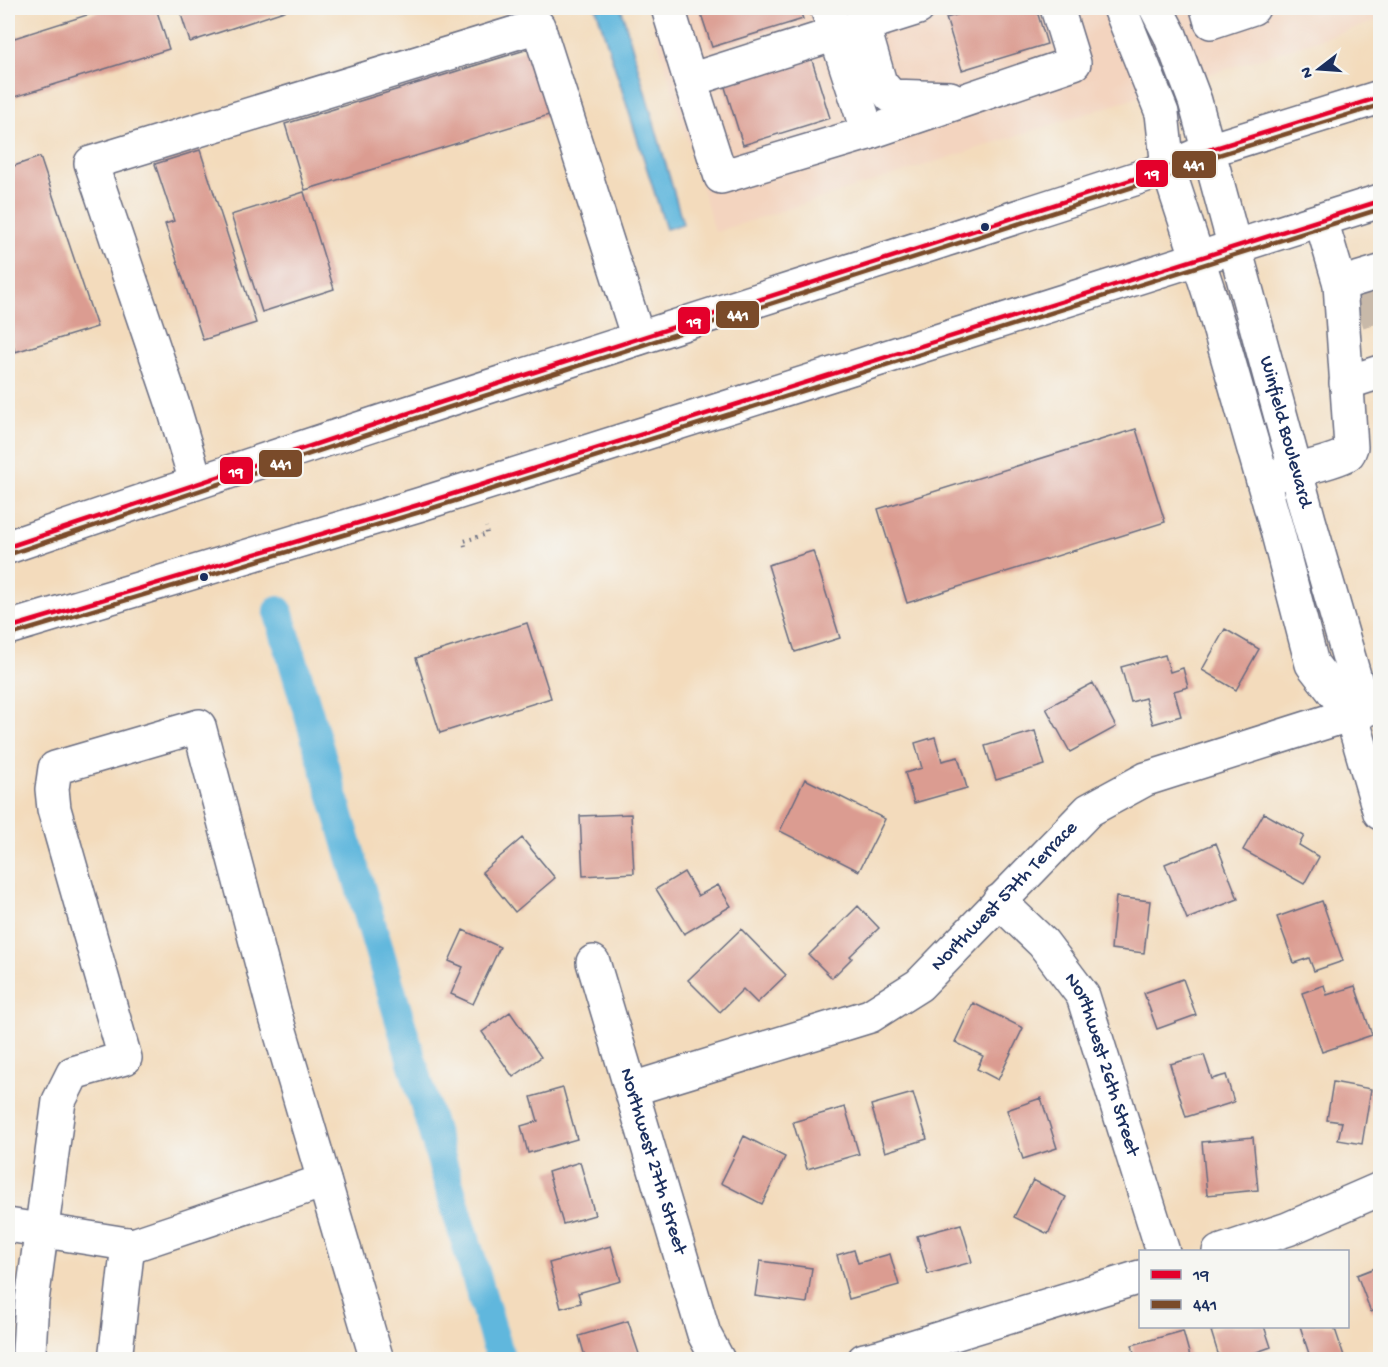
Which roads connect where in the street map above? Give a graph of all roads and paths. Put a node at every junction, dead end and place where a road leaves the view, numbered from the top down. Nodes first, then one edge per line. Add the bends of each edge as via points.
1 (668, 8) edge
2 (918, 8) edge
3 (1057, 8) edge
4 (1120, 8) edge
5 (1156, 8) edge
6 (1207, 8) edge
7 (1253, 8) edge
8 (842, 22) edge
9 (690, 80) junction
10 (1380, 96) edge
11 (971, 98) junction
12 (868, 133) junction
13 (1209, 150) junction
14 (1168, 168) junction
15 (1380, 201) edge
16 (1321, 219) junction
17 (1234, 247) junction
18 (1198, 258) junction
19 (1368, 282) edge
20 (638, 338) junction
21 (1380, 372) edge
22 (1346, 383) junction
23 (1296, 470) junction
24 (1262, 478) junction
25 (196, 482) junction
26 (486, 527) dead end
27 (465, 546) dead end
28 (8, 547) edge
29 (8, 628) edge
30 (1366, 709) edge
31 (1380, 813) edge
32 (999, 901) junction
33 (593, 962) dead end
34 (632, 1089) junction
35 (324, 1181) junction
36 (1380, 1188) edge
37 (8, 1225) edge
38 (41, 1230) junction
39 (128, 1244) junction
40 (1163, 1250) edge
41 (1222, 1250) edge
42 (1139, 1277) edge
43 (30, 1359) edge
44 (115, 1359) edge
45 (377, 1359) edge
46 (718, 1359) edge
47 (864, 1359) edge

1 - 9 street
2 - 8 street
3 - 11 street via 1074,63
4 - 14 street, Winfield Boulevard via 1162,113
5 - 13 street, Winfield Boulevard via 1187,79
6 - 7 street via 1211,22
8 - 9 street
8 - 11 street via 891,96
8 - 12 street
9 - 12 street via 721,177
10 - 13 street
11 - 12 street
13 - 14 street
13 - 17 street, Winfield Boulevard
14 - 18 street, Winfield Boulevard
14 - 20 street
15 - 16 street
16 - 17 street
16 - 19 street
17 - 18 street
17 - 23 street, Winfield Boulevard
18 - 24 street, Winfield Boulevard
18 - 29 street via 418,505
19 - 22 street
20 - 25 street
20 - 25 street via 538,26 91,163
21 - 22 street
22 - 23 street via 1350,451
23 - 24 street
23 - 30 street, Winfield Boulevard
24 - 30 street, Winfield Boulevard via 1312,664
25 - 28 street
26 - 27 path via 487,534 464,541
30 - 31 street, Winfield Boulevard
30 - 32 street, Northwest 57th Terrace via 1146,778 1089,810
32 - 34 street, Northwest 57th Terrace via 919,985 870,1016
32 - 40 street, Northwest 26th Street via 1043,943 1083,996
33 - 34 street, Northwest 27th Street
34 - 46 street, Northwest 27th Street via 704,1334
35 - 38 street via 275,1014 199,726 55,768 54,809 125,1058 73,1073 59,1101
35 - 39 street
35 - 45 street
36 - 41 street via 1288,1229
37 - 38 street
38 - 39 street
38 - 43 street
39 - 44 street
42 - 47 street

